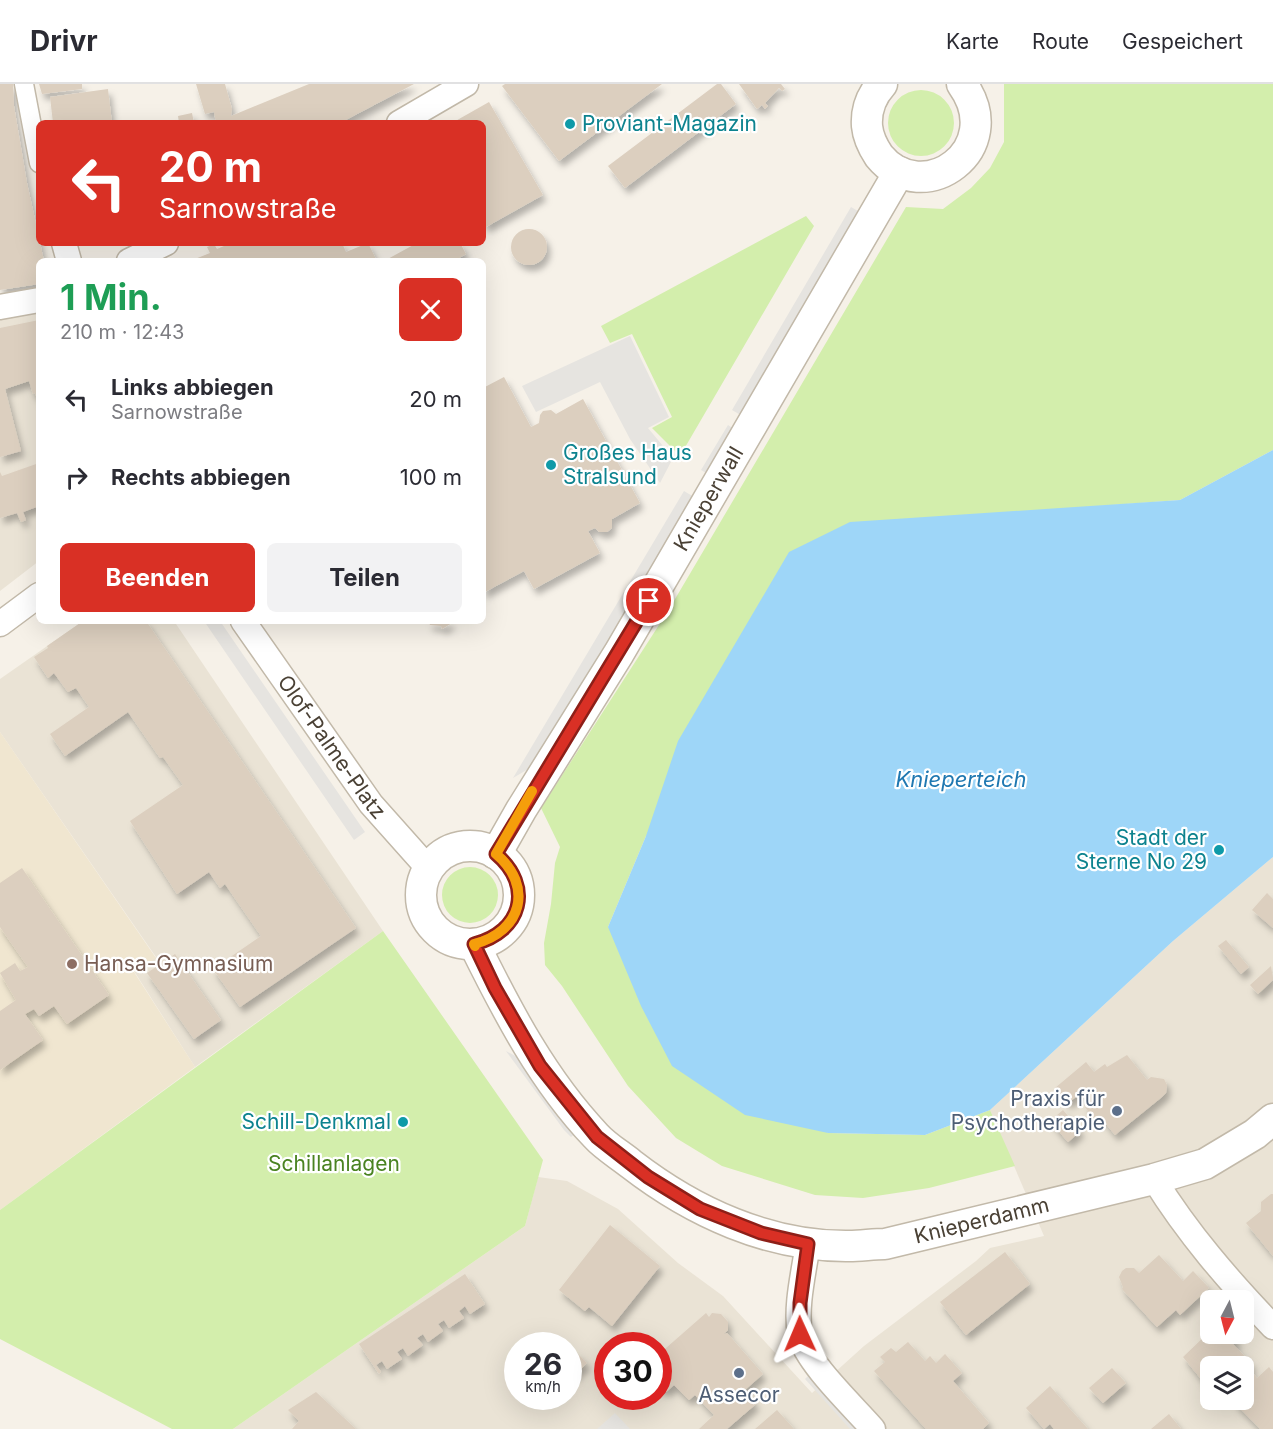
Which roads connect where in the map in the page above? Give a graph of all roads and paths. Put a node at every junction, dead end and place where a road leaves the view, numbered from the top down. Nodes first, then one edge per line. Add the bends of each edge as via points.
1 (24, 84) edge
2 (466, 84) edge
3 (882, 84) edge
4 (962, 84) edge
5 (404, 120) edge
6 (36, 147) edge
7 (899, 172) junction
8 (160, 246) edge
9 (135, 258) edge
10 (36, 301) edge
11 (0, 307) edge
12 (36, 597) edge
13 (0, 624) edge
14 (245, 624) edge
15 (496, 854) junction
16 (428, 868) junction
17 (474, 944) junction
18 (1273, 1119) edge
19 (1154, 1179) junction
20 (808, 1244) junction
21 (1273, 1327) edge
22 (873, 1429) edge

1 - 6 street
2 - 5 street
3 - 7 street via 870,101 868,133 879,156
4 - 7 street via 973,100 977,118 975,137 966,154 953,167 936,174
7 - 15 street, Knieperwall via 619,653
8 - 9 street
10 - 11 street
12 - 13 street
14 - 16 street, Olof-Palme-Platz via 371,804
15 - 16 street via 467,846 439,857
15 - 17 street via 515,877 518,907 502,932
16 - 17 street via 420,898 424,914 444,938
17 - 20 street, Knieperdamm via 540,1066 597,1137 648,1177 700,1209 761,1233
18 - 19 street, Knieperdamm via 1205,1164
19 - 20 street, Knieperdamm via 885,1244
19 - 21 street via 1230,1282
20 - 22 street via 800,1303 804,1347

